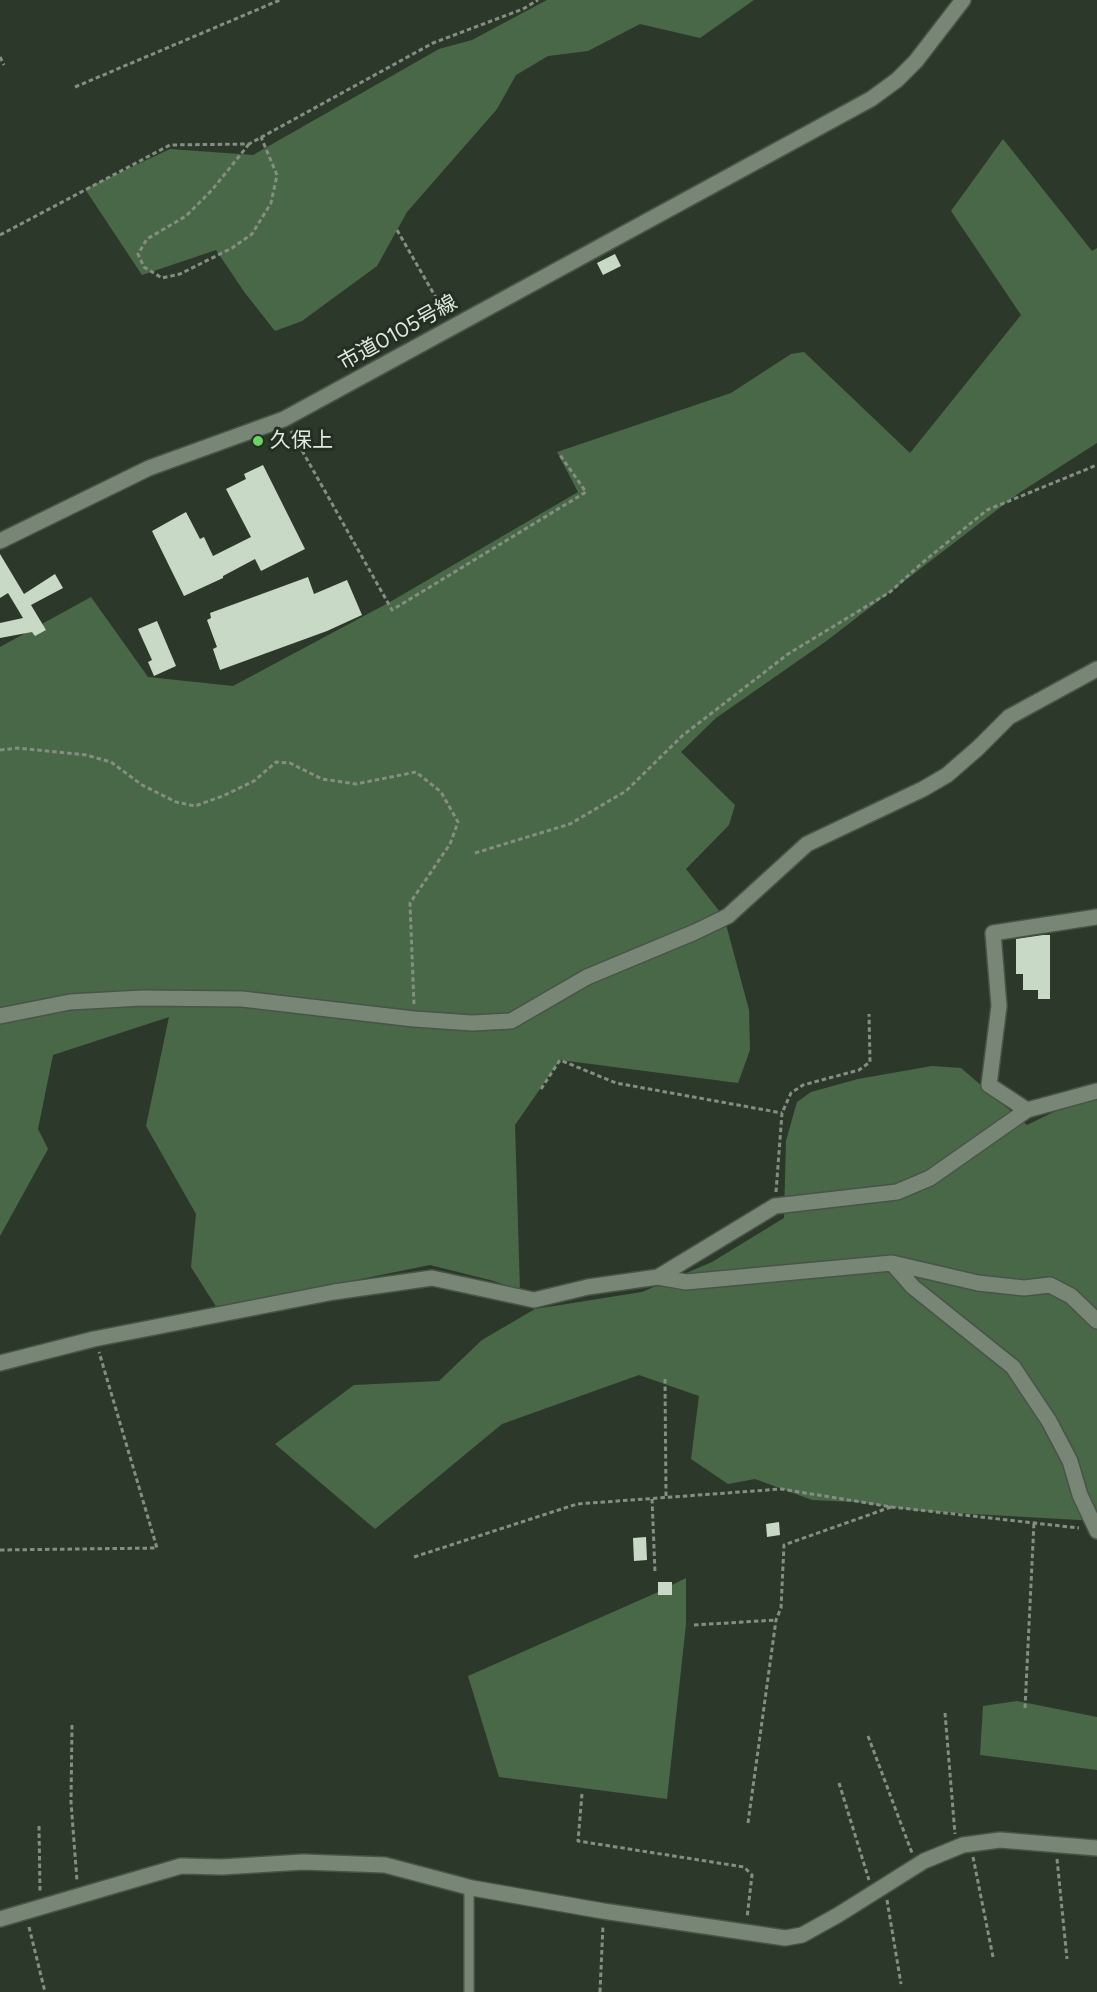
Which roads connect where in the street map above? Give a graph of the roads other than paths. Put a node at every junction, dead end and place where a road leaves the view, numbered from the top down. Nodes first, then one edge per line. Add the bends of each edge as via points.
1 (963, 0) edge
2 (0, 541) edge
3 (1097, 669) edge
4 (1097, 917) edge
5 (0, 1016) edge
6 (1097, 1091) edge
7 (1027, 1110) junction
8 (892, 1263) junction
9 (658, 1277) junction
10 (1097, 1321) edge
11 (0, 1362) edge
12 (1096, 1531) edge
13 (1097, 1848) edge
14 (469, 1887) junction
15 (0, 1919) edge
16 (469, 1992) edge

1 - 2 street, 市道0105号線 via 916,61 871,99 284,419 149,468
3 - 5 street via 1009,717 939,780 807,844 728,916 587,977 511,1021 414,1019 242,999 142,998 70,1002
4 - 7 street via 993,933 999,1006 989,1085
6 - 7 street
7 - 9 street via 930,1178 897,1192 775,1206
8 - 9 street via 686,1282
8 - 10 street via 978,1283 1024,1288 1050,1285 1071,1296
8 - 12 street via 914,1287 1013,1367 1070,1461
9 - 11 street via 534,1300 432,1278 334,1292
13 - 14 street via 1000,1840 964,1846 917,1866 802,1935 784,1938
14 - 15 street via 385,1865 303,1862 181,1866
14 - 16 lane

